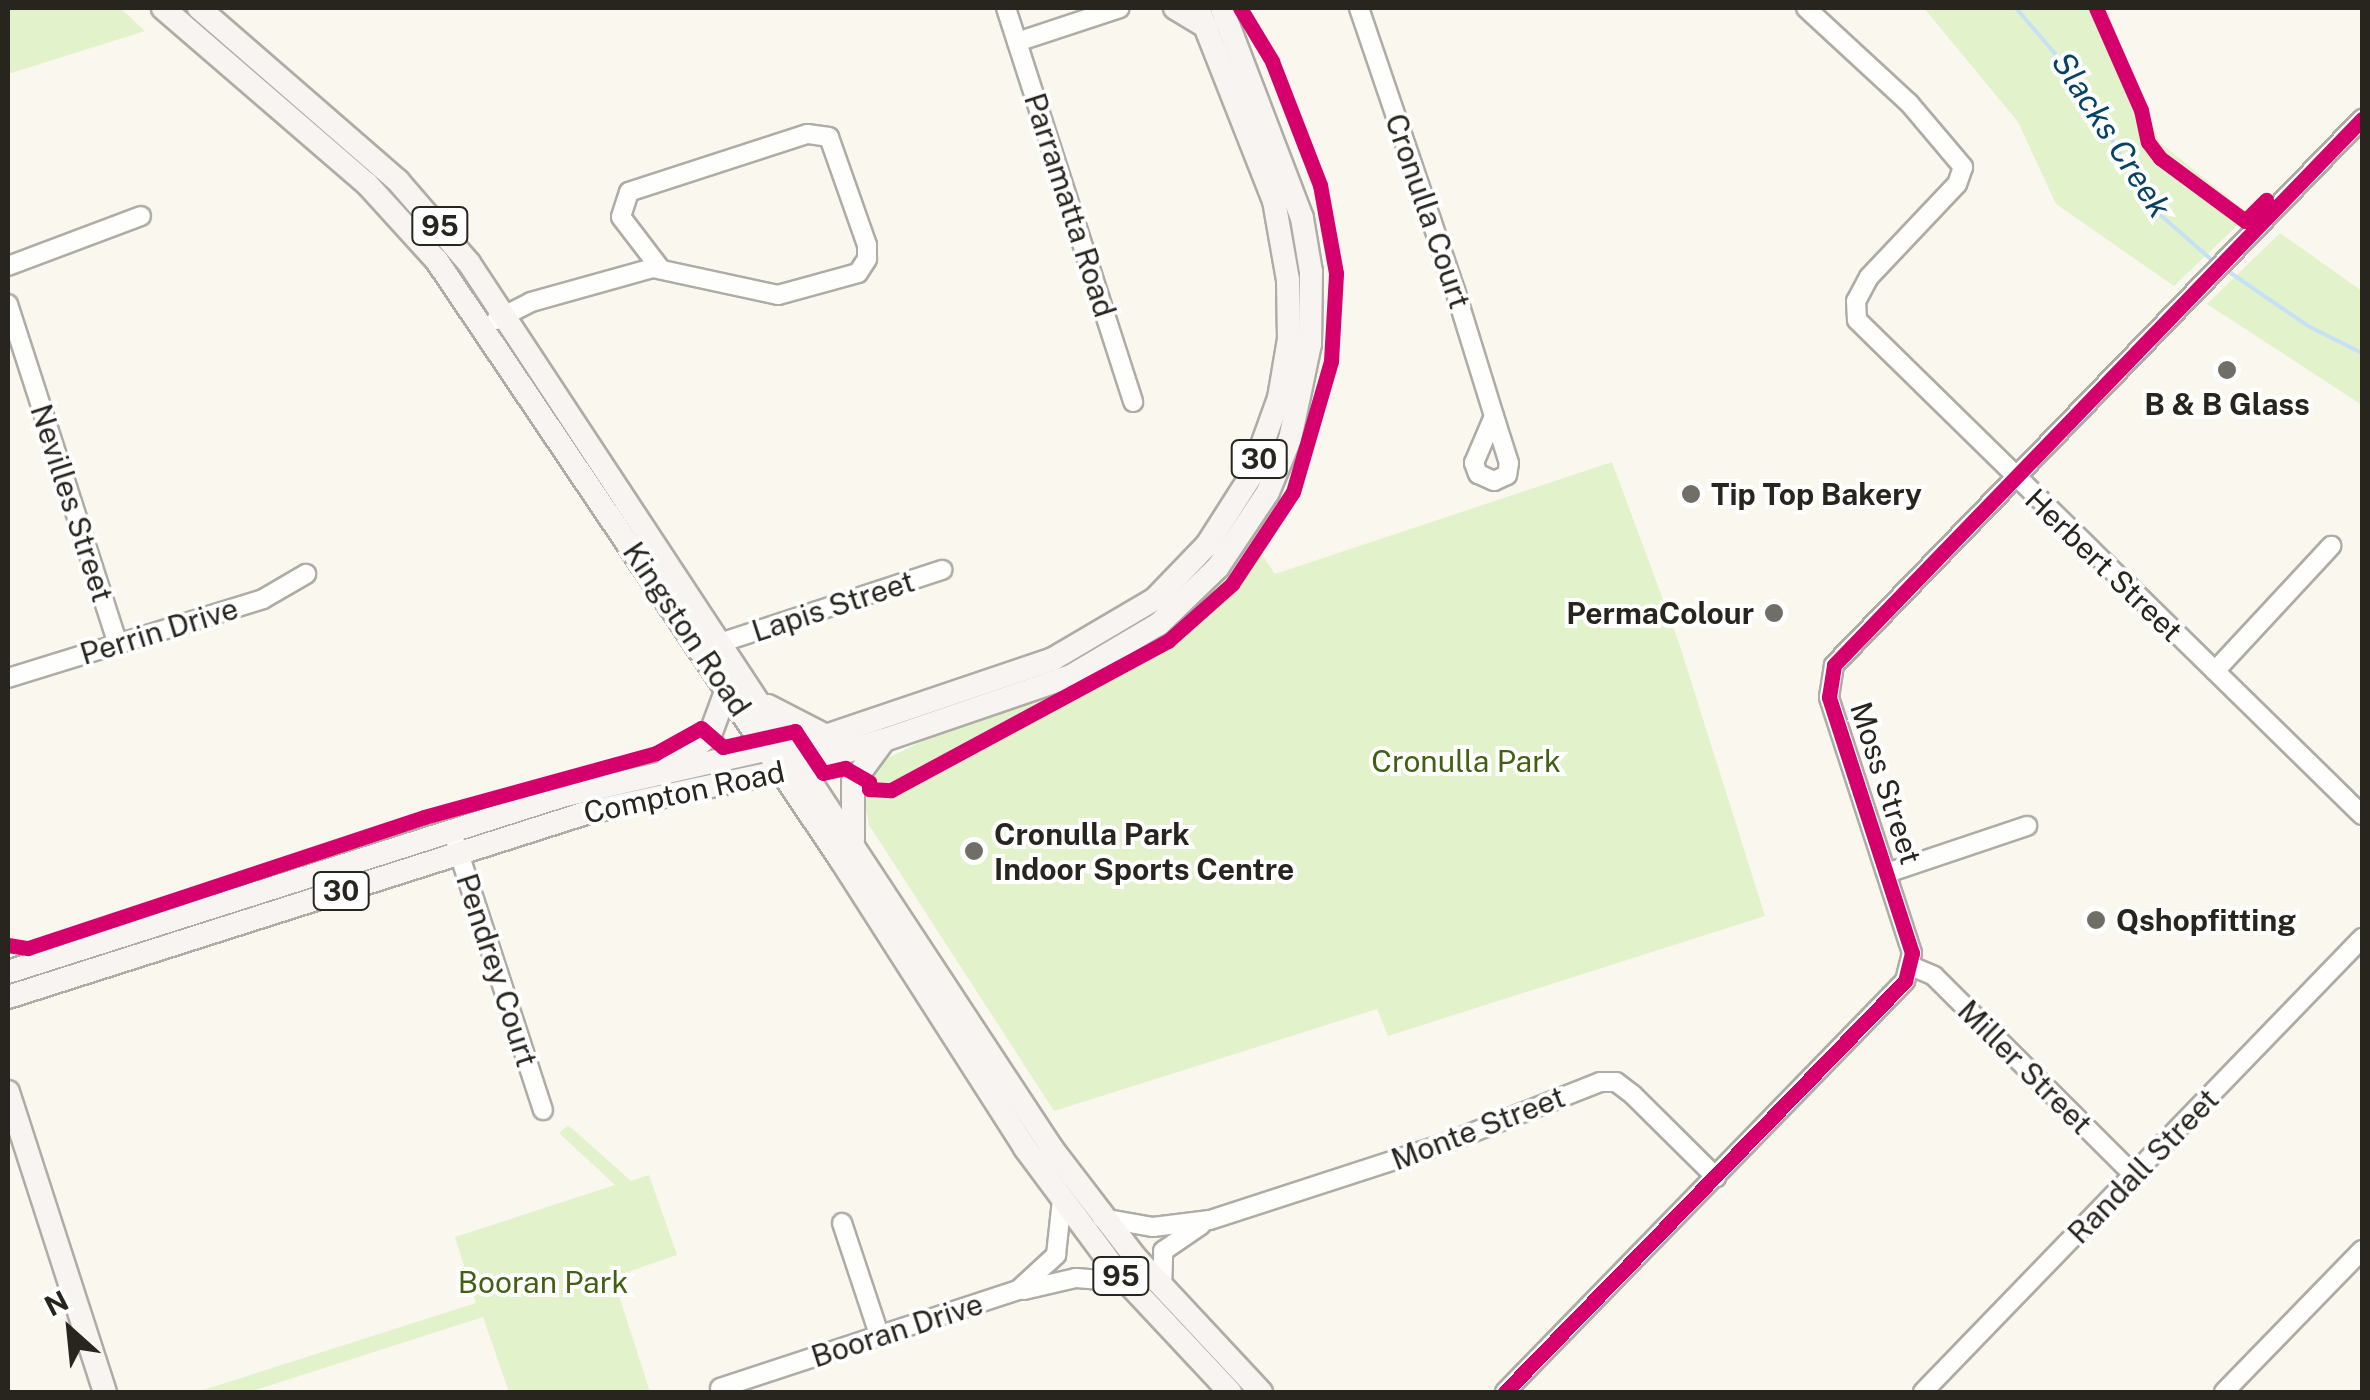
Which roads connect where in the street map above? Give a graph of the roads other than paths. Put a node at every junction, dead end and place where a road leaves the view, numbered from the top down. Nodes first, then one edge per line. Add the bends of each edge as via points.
1 (164, 8) edge
2 (200, 8) edge
3 (1006, 8) edge
4 (1120, 8) edge
5 (1176, 8) edge
6 (1222, 8) edge
7 (1359, 8) edge
8 (1806, 8) edge
9 (1203, 17) edge
10 (1017, 42) junction
11 (2362, 120) edge
12 (141, 216) dead end
13 (635, 243) junction
14 (8, 266) edge
15 (660, 268) junction
16 (618, 273) junction
17 (8, 304) edge
18 (495, 321) junction
19 (1134, 402) dead end
20 (1494, 416) dead end
21 (2014, 479) junction
22 (2330, 546) dead end
23 (942, 570) dead end
24 (306, 574) dead end
25 (724, 642) junction
26 (118, 644) junction
27 (2215, 671) junction
28 (8, 678) edge
29 (727, 689) junction
30 (765, 705) junction
31 (826, 736) junction
32 (884, 740) junction
33 (787, 758) junction
34 (664, 771) junction
35 (2362, 815) edge
36 (2027, 826) dead end
37 (854, 839) junction
38 (455, 842) junction
39 (1887, 873) junction
40 (2362, 938) edge
41 (13, 966) edge
42 (1911, 966) junction
43 (8, 997) edge
44 (8, 1092) edge
45 (543, 1110) dead end
46 (2134, 1176) junction
47 (1716, 1177) junction
48 (1062, 1200) junction
49 (1102, 1218) junction
50 (1210, 1220) junction
51 (842, 1224) dead end
52 (2362, 1250) edge
53 (1126, 1282) junction
54 (1162, 1288) junction
55 (1018, 1290) junction
56 (880, 1336) junction
57 (720, 1388) dead end
58 (105, 1392) edge
59 (1230, 1392) edge
60 (1261, 1392) edge
61 (1506, 1392) edge
62 (1923, 1392) edge
63 (2224, 1392) edge

1 - 18 main road, Kingston Road / 95 via 386,203
2 - 18 main road, Kingston Road / 95 via 408,192
3 - 10 street, Parramatta Road
4 - 10 street
5 - 9 main road
6 - 32 main road, Compton Road / 30 via 1286,168 1308,246 1310,344 1280,466 1218,567 1140,638 1070,676
7 - 20 street, Cronulla Court
8 - 21 street, Herbert Street via 1964,167 1957,184 1869,277 1856,301 1858,320
9 - 31 main road, Compton Road / 30 via 1274,201 1288,280 1280,398 1251,476 1191,564 1115,628 1053,659
10 - 19 street, Parramatta Road
11 - 21 street, Moss Street
12 - 14 street
13 - 15 street
13 - 15 street via 613,198 826,130 870,266 778,295
13 - 16 street
15 - 16 street
16 - 18 street
17 - 26 street, Nevilles Street
18 - 25 main road, Kingston Road / 95
18 - 29 main road, Kingston Road / 95
21 - 27 street, Herbert Street
21 - 39 street, Moss Street via 1828,678
22 - 27 street
23 - 25 street, Lapis Street
24 - 26 street, Perrin Drive via 263,599
25 - 30 main road, Kingston Road / 95
26 - 28 street, Perrin Drive
27 - 35 street, Herbert Street
29 - 33 main road, Kingston Road / 95
29 - 34 main road via 710,735
30 - 31 main road
30 - 33 main road, Kingston Road / 95
31 - 33 main road, Compton Road / 30
32 - 33 main road, Compton Road / 30
32 - 37 main road via 853,782
33 - 34 main road, Compton Road / 30
33 - 37 main road, Kingston Road / 95
33 - 38 main road, Compton Road / 30
33 - 48 main road, Kingston Road / 95
34 - 38 main road, Compton Road / 30
36 - 39 street
37 - 49 main road, Kingston Road / 95
38 - 41 main road, Compton Road / 30
38 - 43 main road, Compton Road / 30
38 - 45 street, Pendrey Court
39 - 42 street, Moss Street
40 - 46 street, Randall Street
42 - 46 street, Miller Street via 1934,976
42 - 47 street via 1905,981
44 - 58 main road
46 - 62 street, Randall Street
47 - 50 street, Monte Street via 1633,1095 1616,1082 1600,1082 1440,1146
47 - 61 street
48 - 53 main road, Kingston Road / 95
48 - 55 street, Booran Drive via 1056,1255
49 - 50 street, Monte Street via 1153,1226
49 - 54 main road, Kingston Road / 95
50 - 54 street, Monte Street via 1163,1251
51 - 56 street
52 - 63 street
53 - 55 street, Booran Drive via 1076,1278
53 - 59 main road, Kingston Road / 95
54 - 60 main road, Kingston Road / 95
55 - 56 street, Booran Drive
56 - 57 street, Booran Drive

